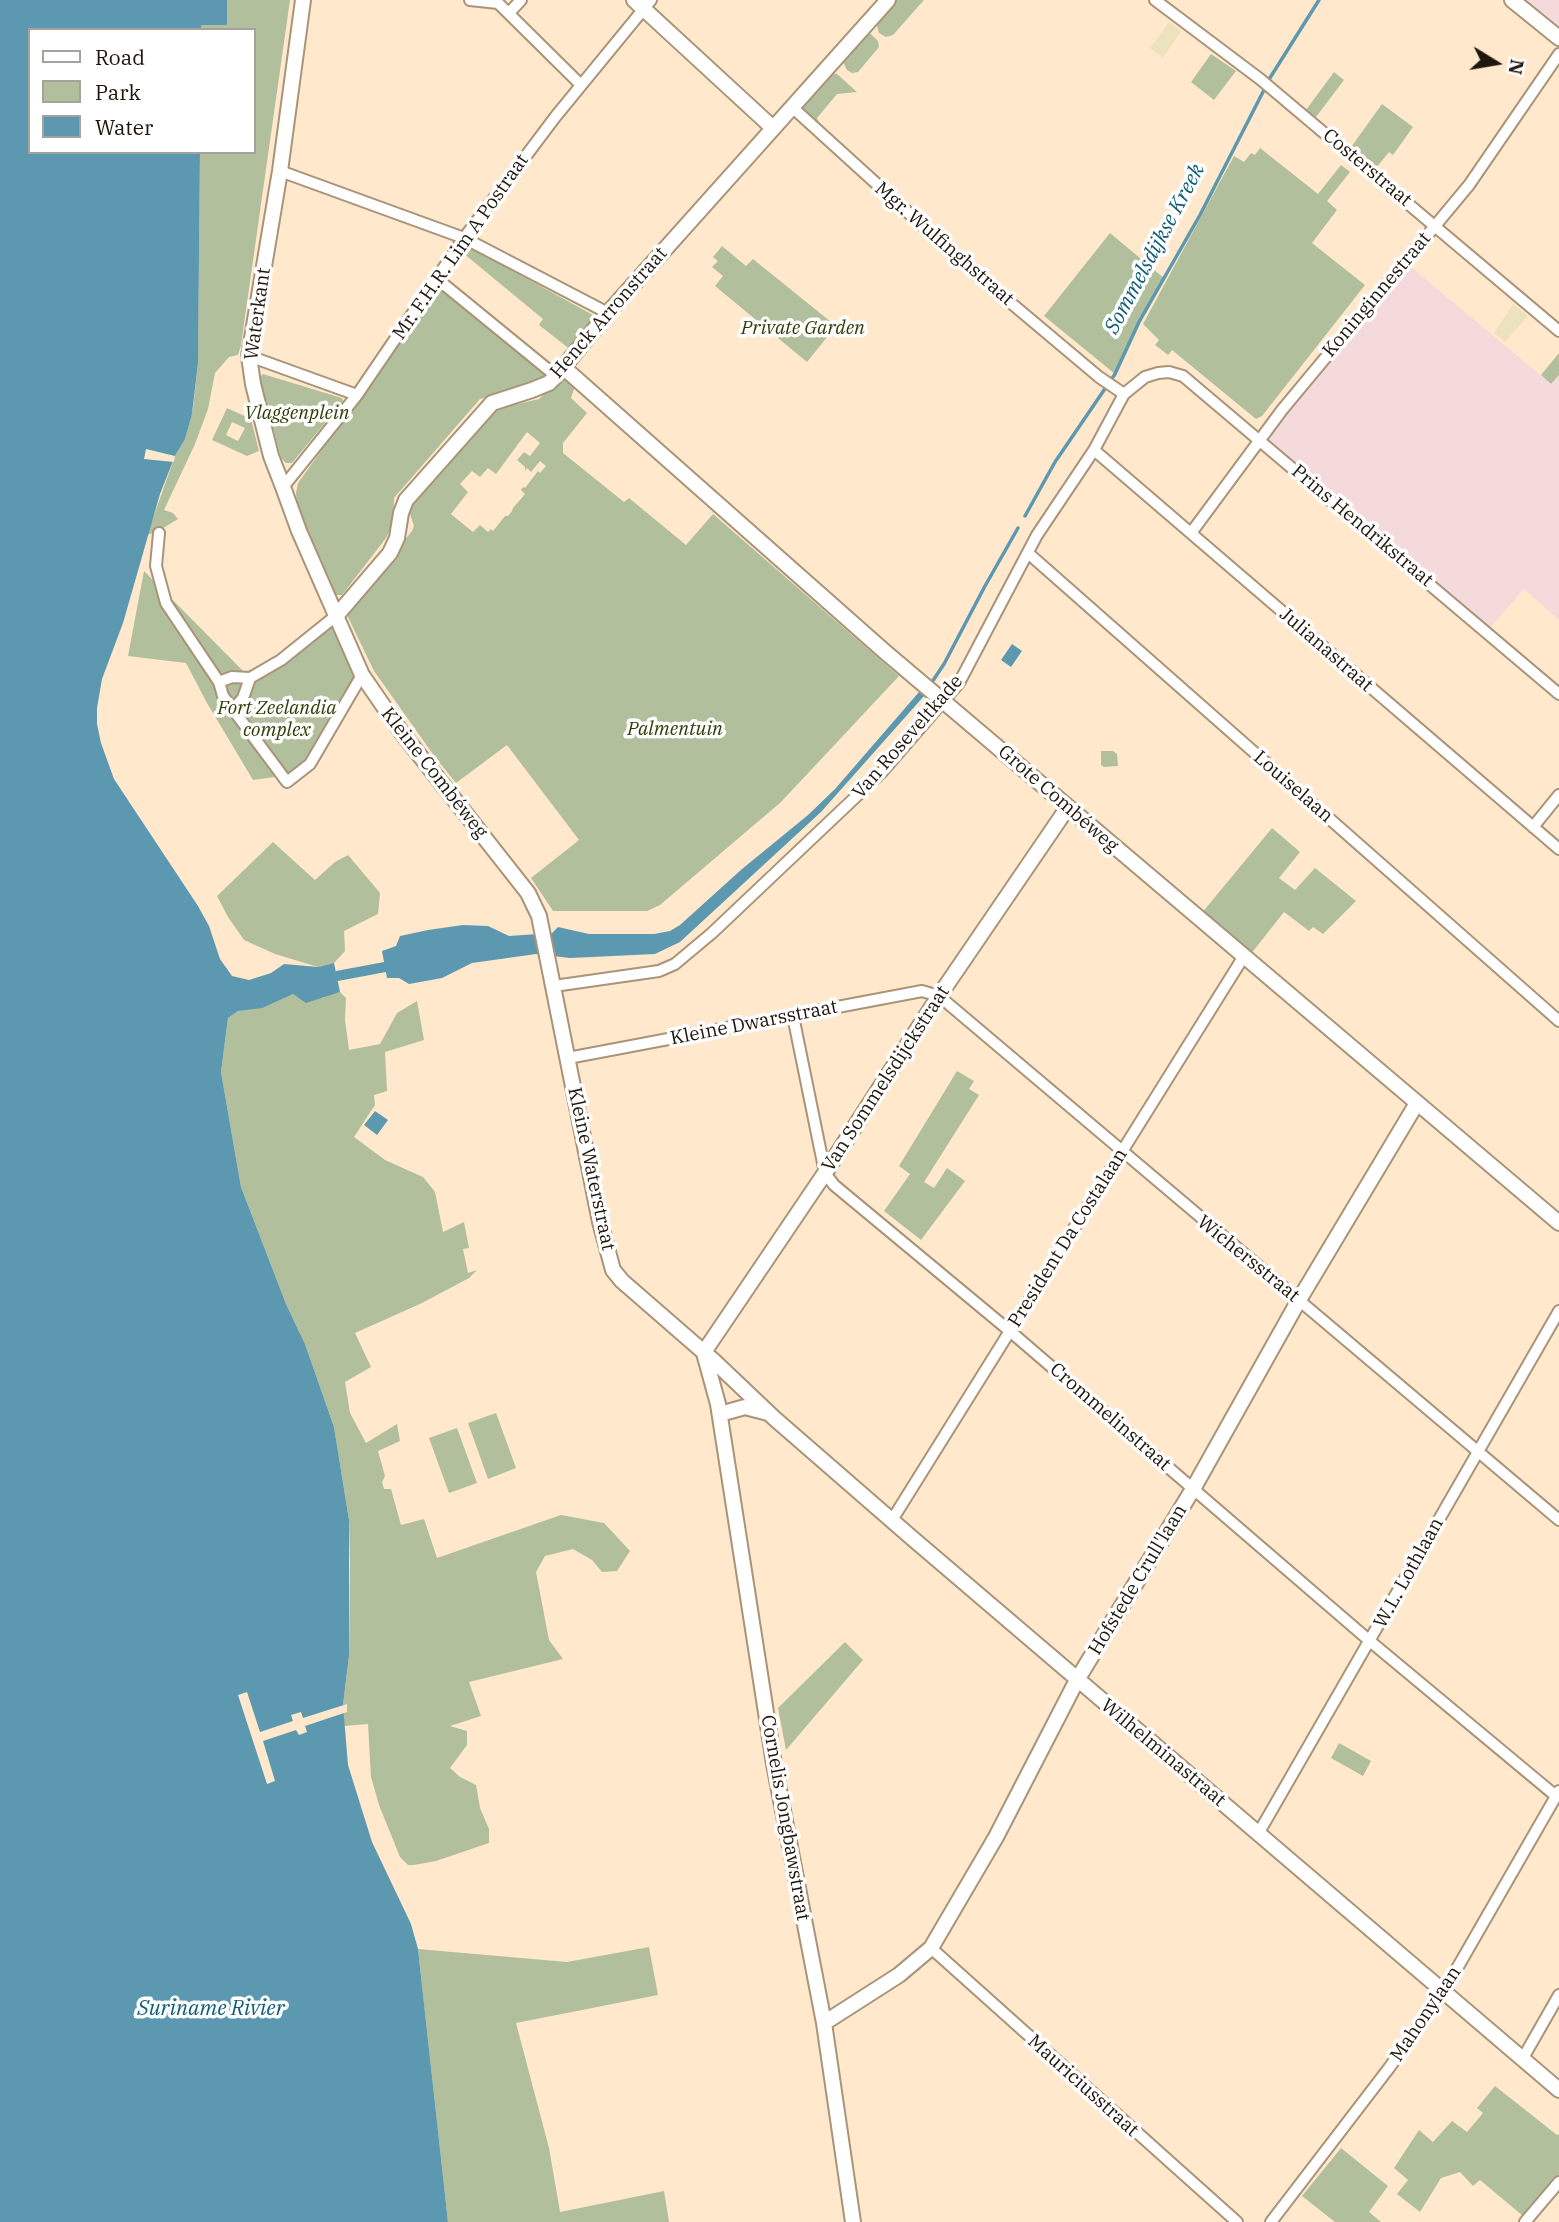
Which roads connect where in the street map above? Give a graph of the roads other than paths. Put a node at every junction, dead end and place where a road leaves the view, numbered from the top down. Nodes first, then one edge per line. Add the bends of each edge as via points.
1 (303, 0) edge
2 (470, 0) edge
3 (521, 0) edge
4 (888, 0) edge
5 (1155, 0) edge
6 (1512, 0) edge
7 (642, 3) edge
8 (509, 13) junction
9 (1559, 38) edge
10 (1559, 54) edge
11 (580, 84) junction
12 (792, 107) junction
13 (773, 128) junction
14 (280, 171) junction
15 (1435, 226) junction
16 (464, 237) junction
17 (436, 278) junction
18 (608, 313) junction
19 (1559, 331) edge
20 (249, 356) junction
21 (559, 372) junction
22 (1158, 373) joint
23 (1122, 392) junction
24 (357, 395) junction
25 (1261, 440) junction
26 (1094, 450) junction
27 (283, 487) junction
28 (159, 533) dead end
29 (1191, 533) junction
30 (1028, 553) junction
31 (337, 615) junction
32 (362, 675) junction
33 (250, 678) junction
34 (219, 682) junction
35 (1559, 694) edge
36 (941, 699) junction
37 (233, 709) junction
38 (1559, 794) edge
39 (1068, 807) junction
40 (1533, 827) junction
41 (1559, 849) edge
42 (541, 925) joint
43 (1244, 956) junction
44 (554, 986) junction
45 (939, 996) junction
46 (793, 1016) junction
47 (1559, 1021) edge
48 (568, 1058) junction
49 (1417, 1102) junction
50 (1121, 1152) junction
51 (825, 1173) junction
52 (1559, 1223) edge
53 (1298, 1300) junction
54 (1559, 1311) edge
55 (1011, 1332) junction
56 (704, 1352) junction
57 (758, 1408) junction
58 (719, 1409) junction
59 (724, 1442) junction
60 (1477, 1453) junction
61 (1193, 1489) junction
62 (892, 1520) junction
63 (1559, 1520) edge
64 (1371, 1642) junction
65 (1077, 1680) junction
66 (1557, 1794) edge
67 (1258, 1834) junction
68 (931, 1948) junction
69 (1444, 1991) junction
70 (1559, 1995) edge
71 (824, 2023) junction
72 (1523, 2058) junction
73 (1559, 2090) edge
74 (1558, 2184) edge
75 (853, 2222) edge
76 (1237, 2222) edge
77 (1272, 2222) edge
78 (1525, 2222) edge

1 - 14 street, Waterkant
2 - 8 street via 497,3
3 - 8 street
4 - 12 street, Henck Arronstraat
5 - 15 street, Costerstraat via 1270,87
6 - 9 street
7 - 11 street, Mr. F.H.R. Lim A Postraat
7 - 13 street
8 - 11 street
10 - 15 street, Koninginnestraat via 1469,185
11 - 16 street, Mr. F.H.R. Lim A Postraat
12 - 13 street, Henck Arronstraat
12 - 23 street, Mgr. Wulfinghstraat via 967,266
13 - 18 street, Henck Arronstraat
14 - 16 street
14 - 20 street, Waterkant
15 - 19 street, Costerstraat
15 - 25 street, Koninginnestraat
16 - 17 street, Mr. F.H.R. Lim A Postraat
16 - 18 street
17 - 21 street
17 - 24 street, Mr. F.H.R. Lim A Postraat
18 - 21 street, Henck Arronstraat
20 - 24 street
20 - 27 street, Waterkant via 271,456
21 - 31 street, Henck Arronstraat via 549,383 492,403 406,499 390,553
21 - 36 street, Grote Combéweg
22 - 23 street, Van Roseveltkade
22 - 25 street, Prins Hendrikstraat via 1183,376
23 - 26 street, Van Roseveltkade
24 - 27 street, Mr. F.H.R. Lim A Postraat
25 - 29 street, Koninginnestraat
25 - 35 street, Prins Hendrikstraat
26 - 29 street, Julianastraat
26 - 30 street, Van Roseveltkade
27 - 31 street, Waterkant
28 - 34 street via 156,566 166,603
29 - 40 street, Julianastraat
30 - 36 street, Van Roseveltkade via 959,683
30 - 47 street, Louiselaan
31 - 32 street, Kleine Combéweg
31 - 33 street via 281,660
32 - 37 street via 310,764 287,782
32 - 42 street, Kleine Combéweg via 528,893
33 - 34 street
33 - 37 street
34 - 37 street
36 - 39 street, Grote Combéweg
36 - 44 street, Van Roseveltkade via 882,772 675,964 660,971
38 - 40 street
39 - 43 street, Grote Combéweg
39 - 45 street, Van Sommelsdijckstraat
40 - 41 street, Julianastraat
42 - 44 street, Kleine Waterstraat
43 - 49 street, Grote Combéweg
43 - 50 street, President Da Costalaan
44 - 48 street, Kleine Waterstraat
45 - 46 street, Kleine Dwarsstraat via 922,991
45 - 50 street, Wichersstraat
45 - 51 street, Van Sommelsdijckstraat
46 - 48 street, Kleine Dwarsstraat
46 - 51 street
48 - 56 street, Kleine Waterstraat via 613,1270
49 - 52 street, Grote Combéweg
49 - 53 street, Hofstede Crull'laan
50 - 53 street, Wichersstraat
50 - 55 street, President Da Costalaan
51 - 55 street, Crommelinstraat
51 - 56 street, Van Sommelsdijckstraat
53 - 60 street, Wichersstraat
53 - 61 street, Hofstede Crull'laan
54 - 60 street, W.L. Lothlaan
55 - 61 street, Crommelinstraat
55 - 62 street, President Da Costalaan
56 - 57 street, Kleine Waterstraat
56 - 58 street
57 - 58 street via 742,1401
57 - 59 street via 732,1422
57 - 62 street, Wilhelminastraat
58 - 59 street, Cornelis Jongbawstraat
59 - 71 street, Cornelis Jongbawstraat via 774,1764
60 - 63 street, Wichersstraat
60 - 64 street, W.L. Lothlaan
61 - 64 street, Crommelinstraat
61 - 65 street, Hofstede Crull'laan
62 - 65 street, Wilhelminastraat
64 - 66 street, Crommelinstraat
64 - 67 street, W.L. Lothlaan
65 - 67 street, Wilhelminastraat
65 - 68 street, Hofstede Crull'laan via 996,1837
66 - 69 street, Mahonylaan
67 - 69 street, Wilhelminastraat
68 - 71 street, Hofstede Crull'laan via 899,1975
68 - 76 street, Mauriciusstraat
69 - 72 street, Wilhelminastraat
69 - 77 street, Mahonylaan
70 - 72 street
71 - 75 street, Cornelis Jongbawstraat
72 - 73 street, Wilhelminastraat
74 - 78 street

